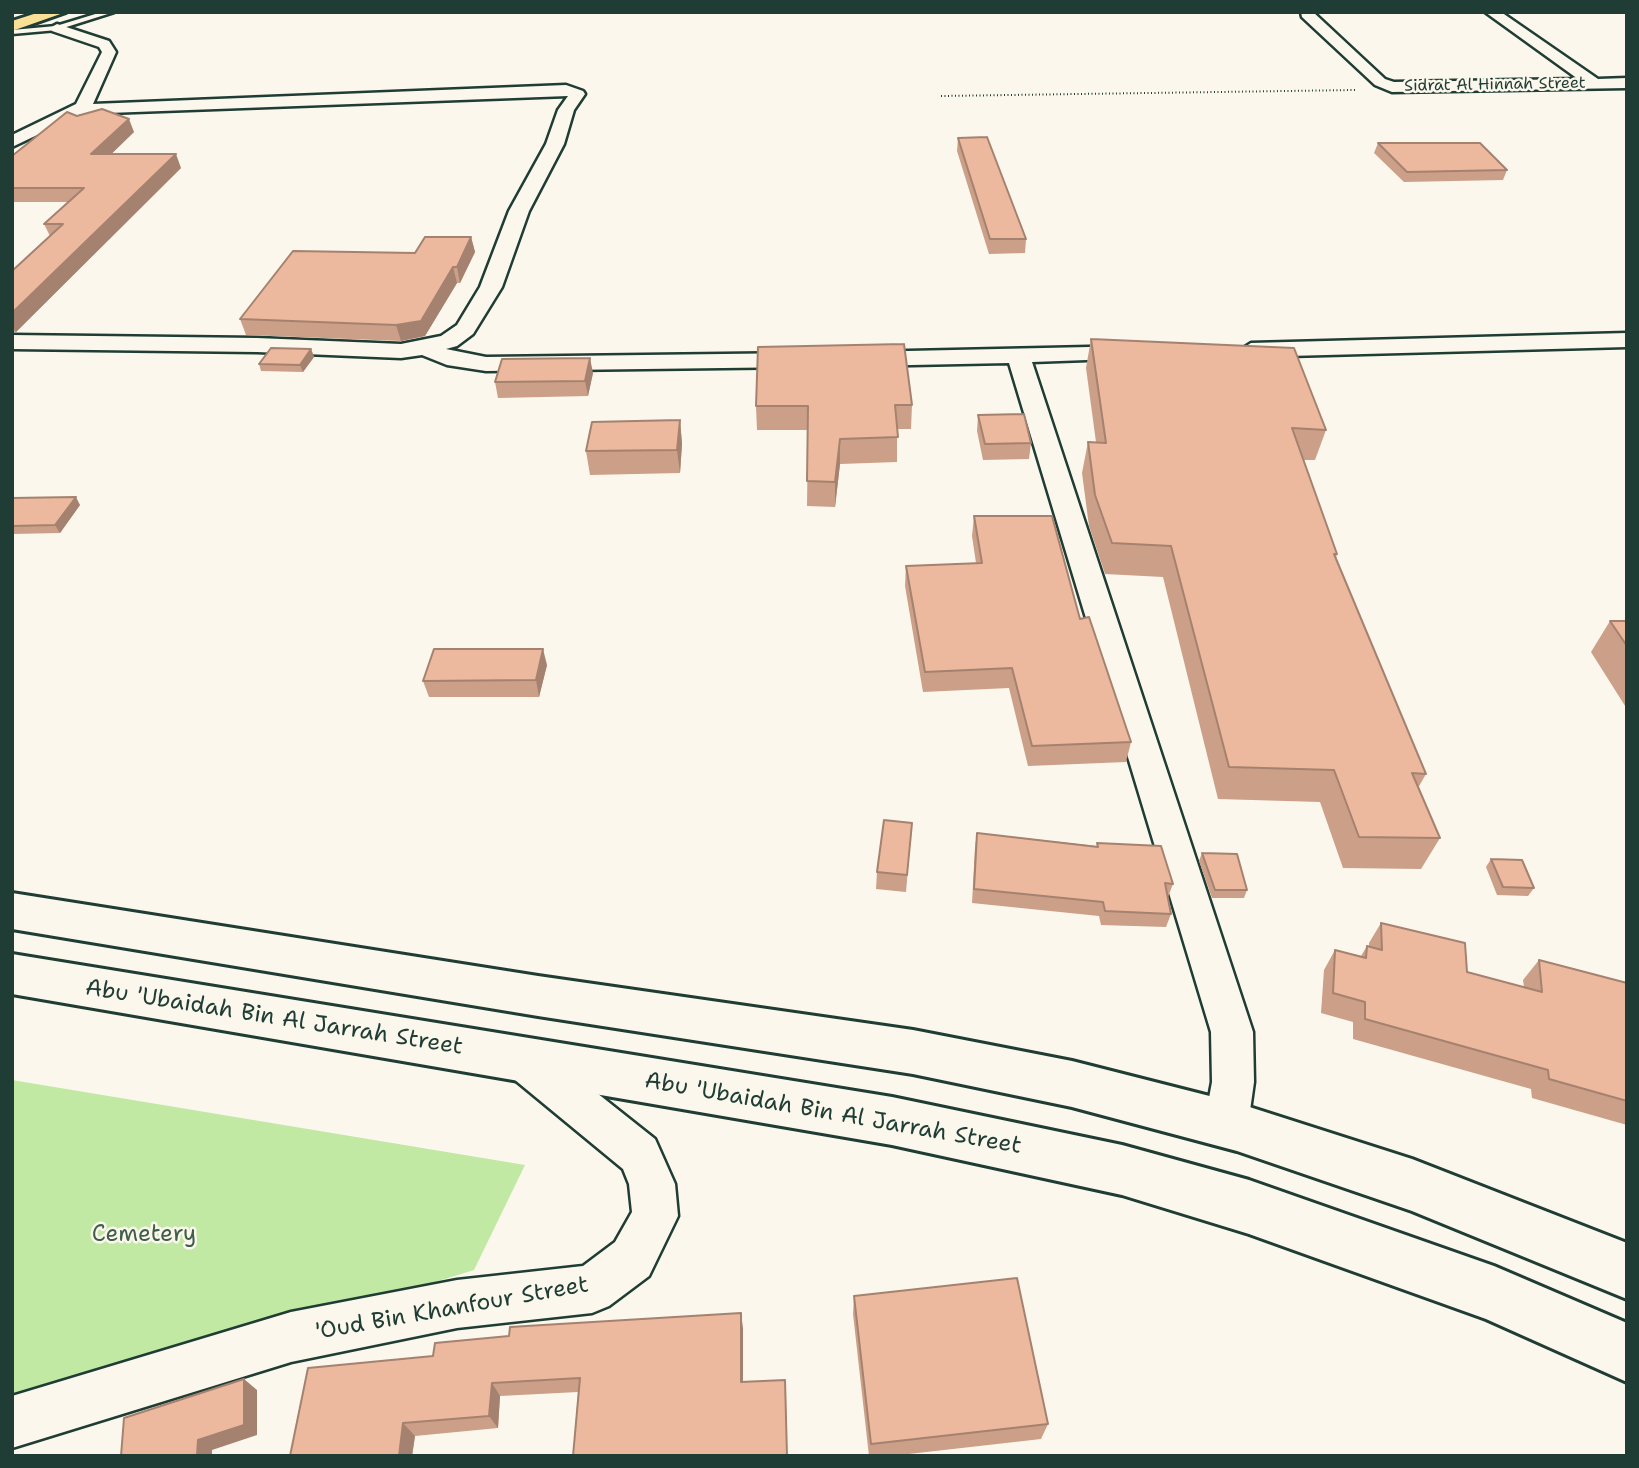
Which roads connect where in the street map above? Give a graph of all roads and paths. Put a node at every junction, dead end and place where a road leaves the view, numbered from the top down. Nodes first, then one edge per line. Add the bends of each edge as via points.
1 (29, 12) edge
2 (111, 12) edge
3 (1492, 12) edge
4 (1307, 13) edge
5 (12, 17) edge
6 (57, 20) edge
7 (12, 26) edge
8 (12, 32) edge
9 (1594, 83) junction
10 (1627, 83) edge
11 (1398, 88) junction
12 (941, 96) dead end
13 (79, 109) junction
14 (12, 142) edge
15 (1627, 340) edge
16 (12, 342) edge
17 (425, 348) junction
18 (1234, 350) edge
19 (1153, 352) edge
20 (1018, 356) junction
21 (12, 911) edge
22 (12, 975) edge
23 (522, 1059) junction
24 (1226, 1125) junction
25 (1627, 1271) edge
26 (1627, 1353) edge
27 (12, 1422) edge

1 - 5 highway
2 - 6 lane
3 - 9 street
4 - 11 street, Sidrat Al Hinnah Street via 1383,84
6 - 7 highway
6 - 8 lane
6 - 13 street via 108,49 87,102
9 - 10 street, Sidrat Al Hinnah Street
9 - 11 street, Sidrat Al Hinnah Street
11 - 12 path
13 - 14 street
13 - 17 street via 576,92 481,304 458,335
15 - 18 street
16 - 17 street
17 - 20 street via 447,358 486,364
19 - 20 street
20 - 24 street via 1232,1032 1233,1082
21 - 24 main road via 913,1052 1072,1084
22 - 23 main road, Abu 'Ubaidah Bin Al Jarrah Street
23 - 26 main road, Abu 'Ubaidah Bin Al Jarrah Street via 892,1121 1122,1170 1249,1207 1493,1294
23 - 27 street, 'Oud Bin Khanfour Street via 639,1154 652,1184 655,1216 632,1259 592,1289 457,1304 291,1336
24 - 25 main road via 1412,1185

